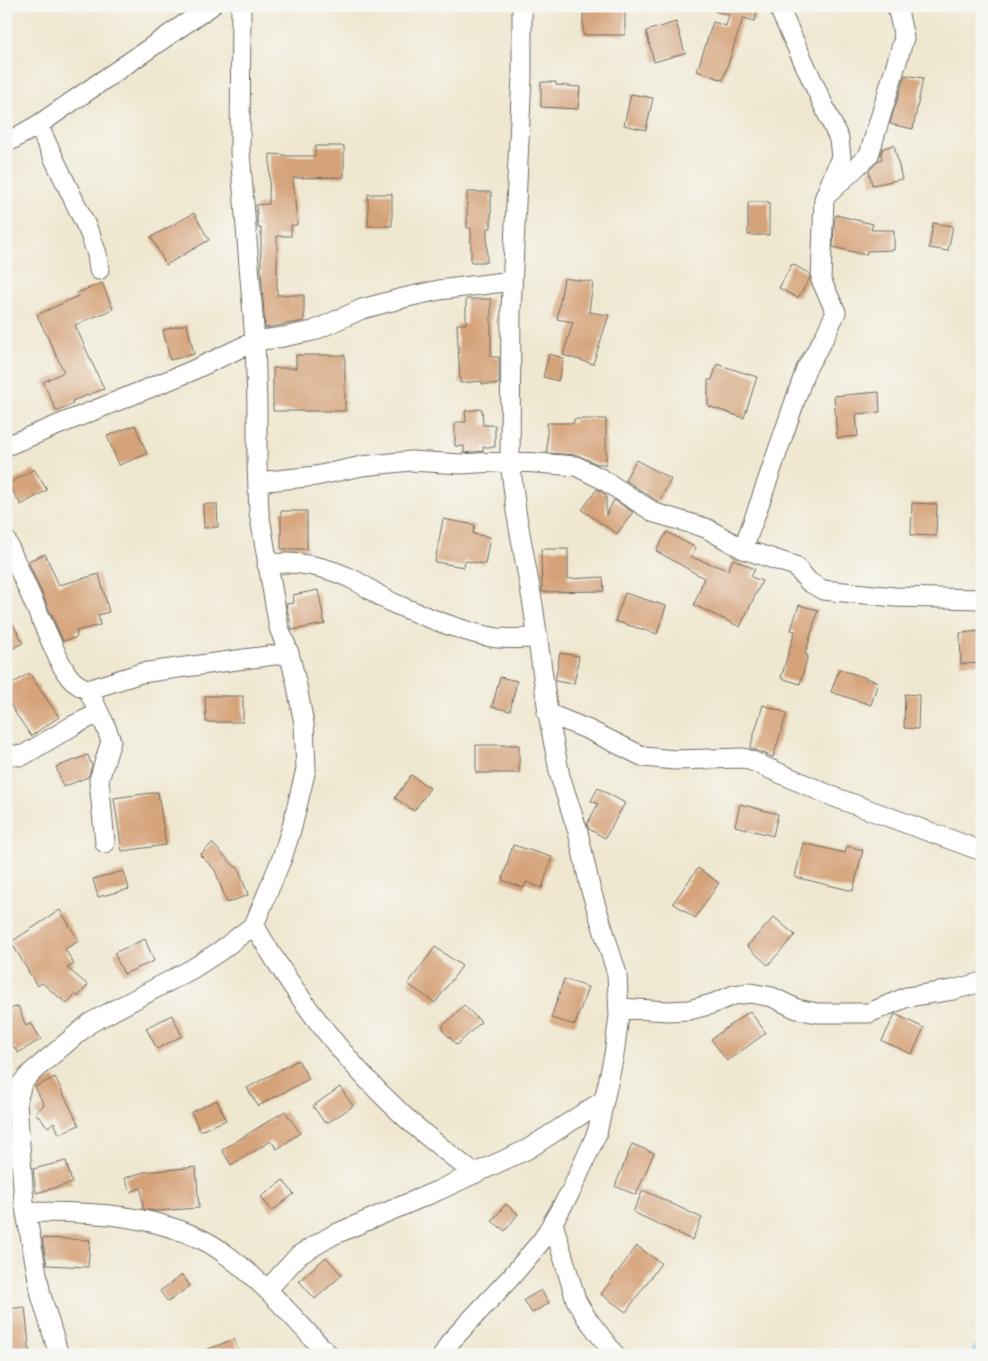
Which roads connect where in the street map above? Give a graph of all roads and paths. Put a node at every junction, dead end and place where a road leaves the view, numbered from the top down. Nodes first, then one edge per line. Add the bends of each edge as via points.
1 (211, 6) edge
2 (241, 6) edge
3 (522, 6) edge
4 (778, 6) edge
5 (897, 6) edge
6 (38, 124) junction
7 (6, 143) edge
8 (824, 199) junction
9 (99, 270) dead end
10 (512, 282) junction
11 (255, 341) junction
12 (6, 446) edge
13 (510, 461) junction
14 (258, 482) junction
15 (6, 540) edge
16 (743, 549) junction
17 (267, 565) junction
18 (982, 600) edge
19 (537, 638) junction
20 (289, 653) junction
21 (88, 690) junction
22 (99, 713) junction
23 (548, 713) junction
24 (6, 754) edge
25 (105, 843) dead end
26 (982, 851) edge
27 (254, 925) junction
28 (982, 982) edge
29 (619, 1008) junction
30 (604, 1100) junction
31 (474, 1174) junction
32 (19, 1206) edge
33 (553, 1223) junction
34 (267, 1290) junction
35 (59, 1355) edge
36 (329, 1355) edge
37 (443, 1355) edge
38 (615, 1355) edge

1 - 6 street
2 - 11 street via 240,152
3 - 10 street via 522,76
4 - 8 street via 839,139 841,157
5 - 8 street via 904,38 869,155
6 - 7 street
6 - 9 street via 90,234
8 - 16 street via 821,280 836,312 806,369
10 - 11 street via 464,286 403,298 362,309 313,331
10 - 13 street
11 - 12 street via 189,372
11 - 14 street
13 - 14 street via 461,464 412,461
13 - 16 street via 576,466 655,513 706,528
13 - 19 street
14 - 17 street
15 - 21 street via 60,662 69,678
16 - 18 street via 795,566 809,582 823,590
17 - 19 street via 310,566 336,572 391,602 469,632 499,638
17 - 20 street via 279,628
19 - 23 street
20 - 21 street via 141,673
20 - 27 street via 304,724 306,769 285,850
21 - 22 street
22 - 24 street via 22,756
22 - 25 street via 111,741 99,780
23 - 26 street via 644,757 675,760 743,758 834,797
23 - 29 street via 560,776 617,974
27 - 31 street via 279,968 350,1063 405,1117
27 - 32 street via 192,969 90,1023 22,1083 17,1102
28 - 29 street via 907,997 869,1013 818,1013 750,993 689,1010
29 - 30 street via 614,1055
30 - 31 street via 528,1149
30 - 33 street via 597,1133
31 - 34 street via 333,1235 299,1255
32 - 34 street via 89,1212 172,1227 207,1242
32 - 35 street
33 - 37 street via 511,1277 450,1342
33 - 38 street via 576,1300
34 - 36 street

